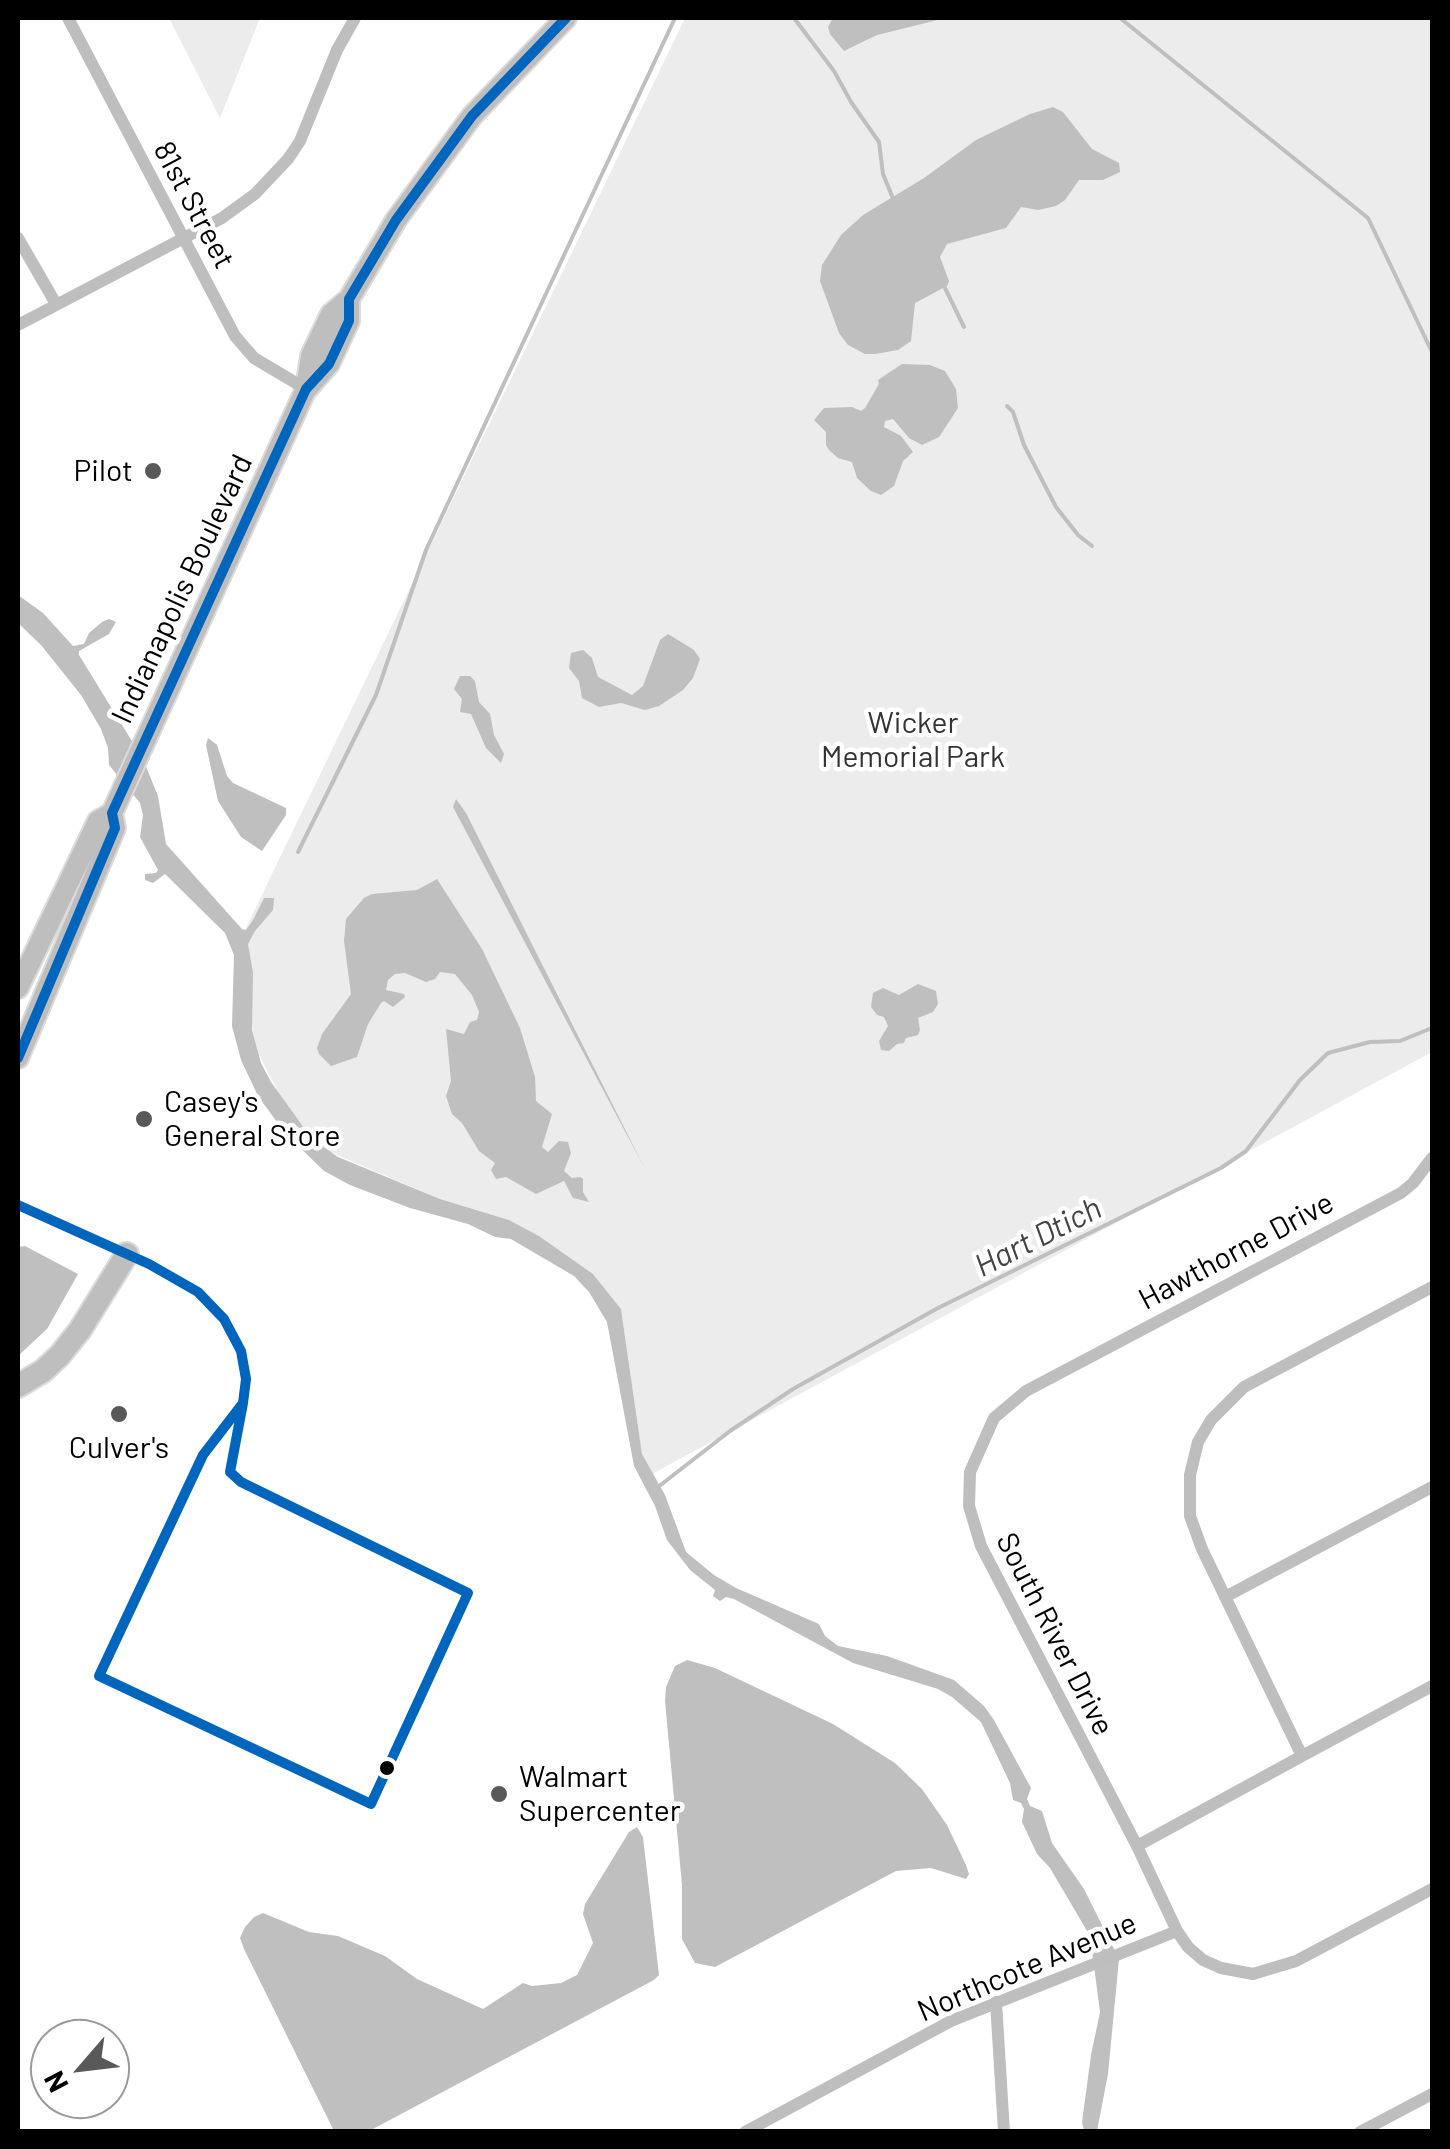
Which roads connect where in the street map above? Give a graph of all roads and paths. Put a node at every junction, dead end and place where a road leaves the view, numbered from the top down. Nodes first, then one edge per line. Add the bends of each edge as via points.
1 (68, 18) edge
2 (355, 18) edge
3 (566, 18) edge
4 (18, 238) edge
5 (183, 238) junction
6 (56, 304) junction
7 (18, 325) edge
8 (306, 390) junction
9 (112, 812) junction
10 (18, 988) edge
11 (18, 1058) edge
12 (1432, 1158) edge
13 (127, 1254) dead end
14 (1432, 1287) edge
15 (1053, 1376) joint
16 (18, 1386) edge
17 (1432, 1487) edge
18 (1225, 1596) junction
19 (1432, 1686) edge
20 (1302, 1756) junction
21 (1137, 1846) junction
22 (1432, 1889) edge
23 (1177, 1931) junction
24 (996, 2002) junction
25 (1432, 2094) edge
26 (746, 2132) edge
27 (1004, 2132) edge
28 (1360, 2132) edge

1 - 5 street, 81st Street
2 - 5 street via 288,159 240,206
3 - 8 highway, Indianapolis Boulevard via 472,116 416,191 348,299 349,321 329,364
4 - 6 street
5 - 6 street
5 - 8 street, 81st Street via 244,349
6 - 7 street
8 - 9 highway, Indianapolis Boulevard
9 - 10 highway, Indianapolis Boulevard via 98,821
9 - 11 highway, Indianapolis Boulevard via 115,828
12 - 15 street, Hawthorne Drive via 1401,1193
13 - 16 highway via 60,1355
14 - 18 street via 1264,1374 1211,1420 1190,1476 1190,1516
15 - 21 street, South River Drive via 994,1418 970,1472 968,1506 981,1546
17 - 18 street
18 - 20 street
19 - 20 street
20 - 21 street
21 - 23 street, South River Drive
22 - 23 street, Northcote Avenue via 1296,1961 1252,1974 1203,1960
23 - 24 street, Northcote Avenue
24 - 26 street, Northcote Avenue
24 - 27 street
25 - 28 street

